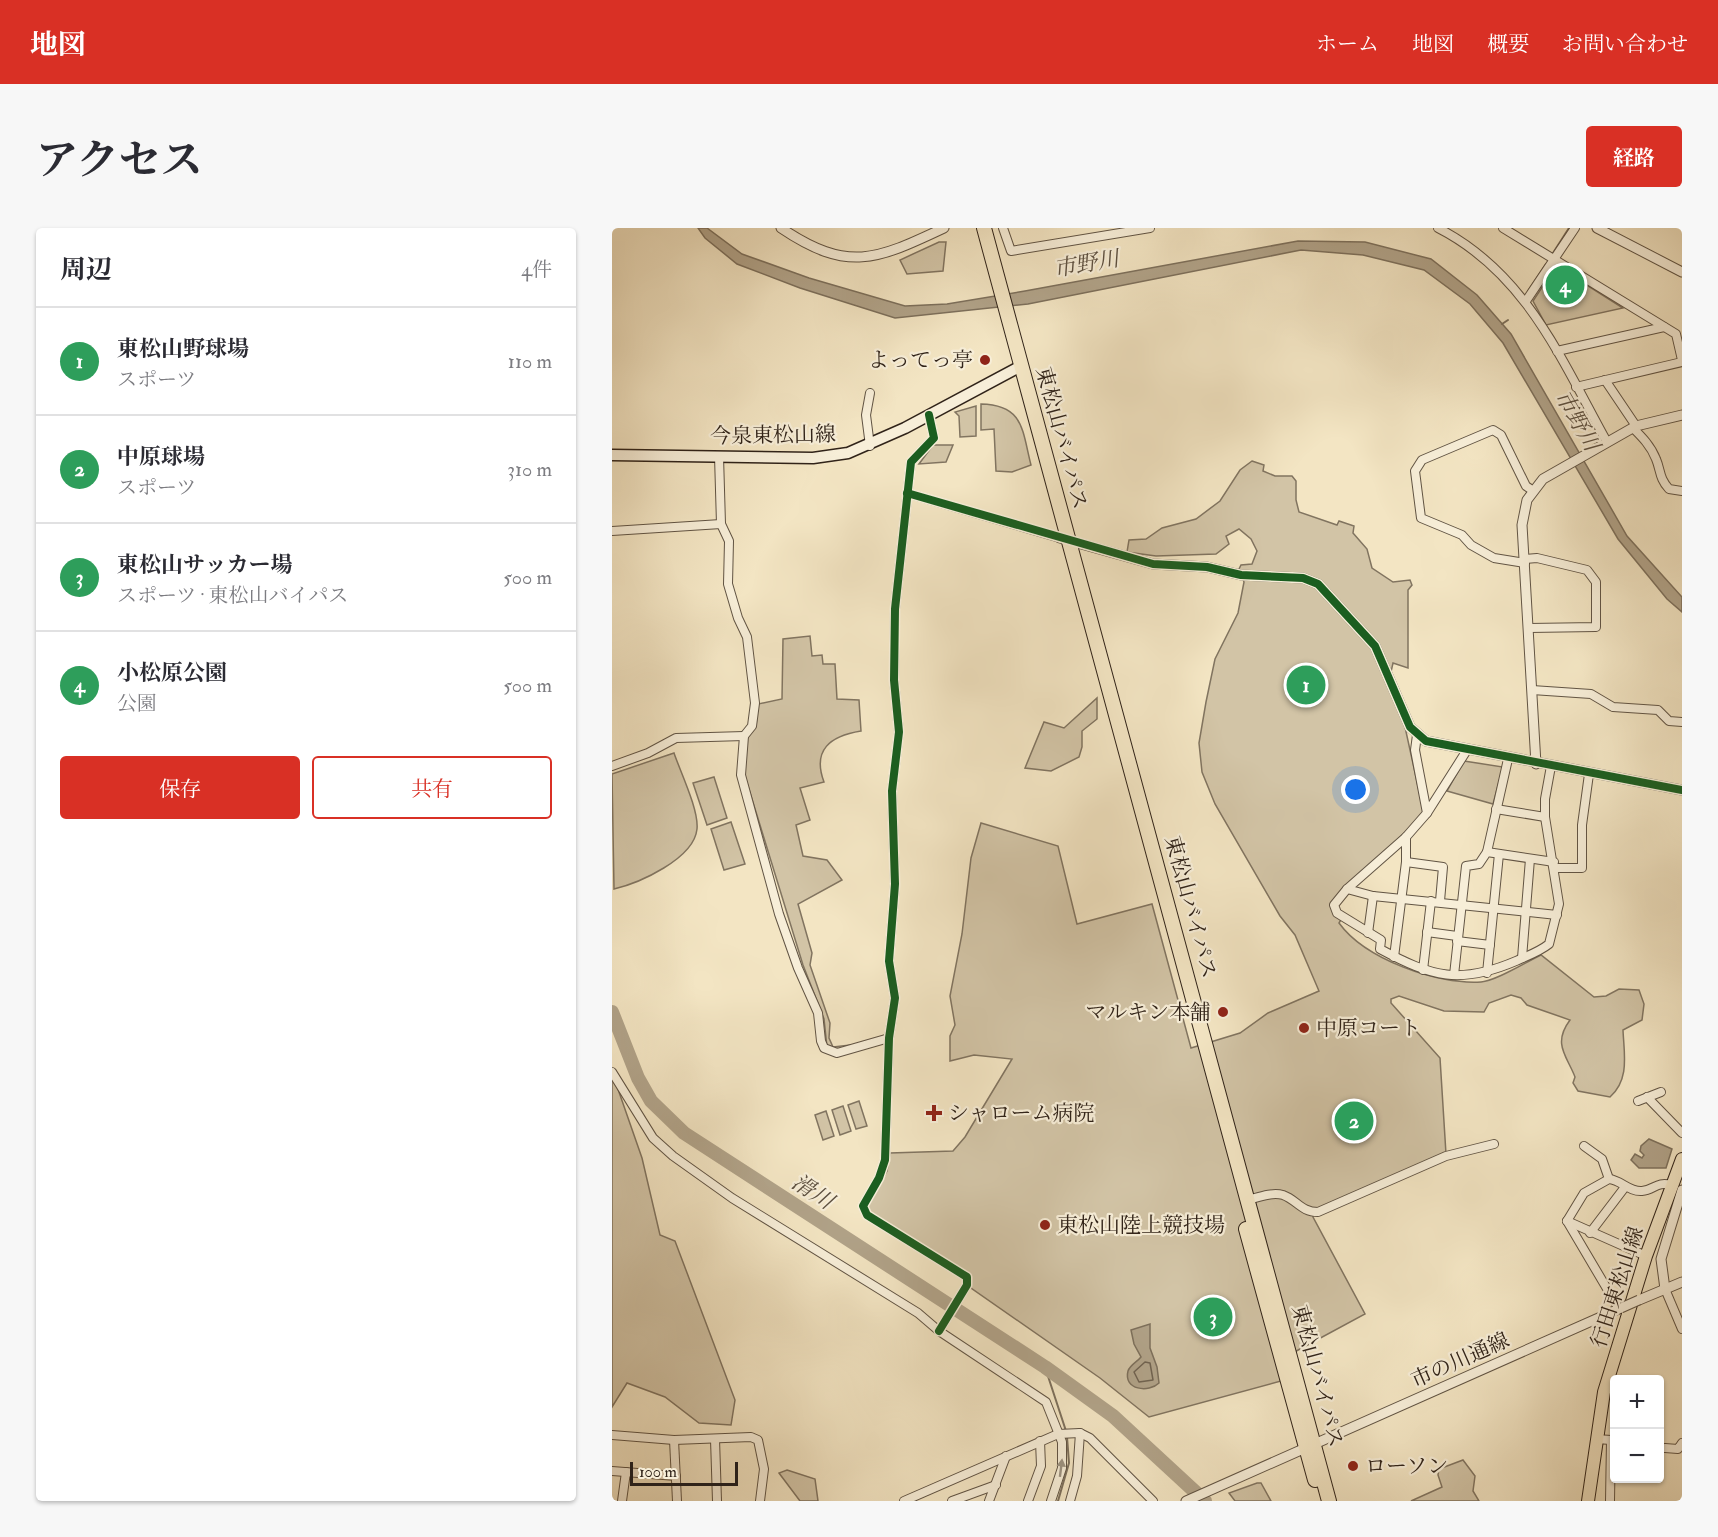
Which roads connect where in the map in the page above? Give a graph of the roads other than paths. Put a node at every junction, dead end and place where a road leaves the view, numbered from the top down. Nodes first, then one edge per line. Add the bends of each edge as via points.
1 (781, 228) edge
2 (944, 228) edge
3 (976, 228) edge
4 (984, 228) edge
5 (1003, 228) edge
6 (1149, 228) edge
7 (1438, 228) edge
8 (1503, 228) edge
9 (1575, 228) edge
10 (1597, 228) edge
11 (1554, 261) junction
12 (1682, 272) edge
13 (993, 276) junction
14 (1526, 301) junction
15 (1664, 327) junction
16 (1557, 351) junction
17 (1682, 361) edge
18 (1018, 367) junction
19 (1605, 380) junction
20 (1576, 387) junction
21 (870, 393) dead end
22 (929, 415) junction
23 (1682, 415) edge
24 (1634, 427) junction
25 (1607, 442) junction
26 (870, 446) junction
27 (612, 455) edge
28 (719, 456) junction
29 (1532, 490) junction
30 (1682, 491) edge
31 (907, 493) junction
32 (722, 524) junction
33 (612, 531) edge
34 (1064, 539) junction
35 (1525, 561) junction
36 (1528, 628) junction
37 (1532, 690) junction
38 (1682, 722) edge
39 (1417, 735) junction
40 (744, 736) junction
41 (1467, 750) junction
42 (1508, 759) junction
43 (1536, 764) junction
44 (612, 766) edge
45 (1551, 766) junction
46 (1589, 774) junction
47 (1682, 790) edge
48 (1496, 809) junction
49 (1427, 813) junction
50 (1545, 817) junction
51 (1406, 837) junction
52 (1487, 852) junction
53 (1498, 854) junction
54 (1530, 859) junction
55 (1406, 862) junction
56 (1554, 865) junction
57 (1347, 889) junction
58 (1372, 896) junction
59 (1401, 898) junction
60 (1431, 901) junction
61 (1440, 901) junction
62 (1462, 904) junction
63 (1494, 907) junction
64 (1524, 910) junction
65 (1557, 915) junction
66 (1427, 932) junction
67 (1368, 933) junction
68 (1457, 938) junction
69 (1490, 945) junction
70 (1394, 957) junction
71 (1522, 958) junction
72 (1423, 970) junction
73 (1487, 973) junction
74 (1454, 975) junction
75 (889, 1038) junction
76 (612, 1072) edge
77 (1661, 1092) dead end
78 (1647, 1097) junction
79 (1638, 1101) dead end
80 (1682, 1133) edge
81 (1494, 1144) dead end
82 (1584, 1146) dead end
83 (1682, 1159) edge
84 (1609, 1179) junction
85 (1625, 1186) junction
86 (1676, 1188) edge
87 (1248, 1200) junction
88 (1567, 1221) junction
89 (1590, 1233) junction
90 (1646, 1256) junction
91 (1682, 1282) edge
92 (1665, 1289) junction
93 (1620, 1308) junction
94 (940, 1328) junction
95 (1682, 1329) edge
96 (1078, 1433) junction
97 (1058, 1434) junction
98 (612, 1435) edge
99 (715, 1439) junction
100 (1596, 1439) junction
101 (674, 1440) junction
102 (1040, 1441) junction
103 (1682, 1443) edge
104 (1310, 1447) junction
105 (1665, 1448) dead end
106 (1006, 1456) junction
107 (612, 1471) edge
108 (626, 1472) junction
109 (676, 1476) junction
110 (996, 1485) junction
111 (921, 1493) junction
112 (622, 1501) edge
113 (677, 1501) edge
114 (717, 1501) edge
115 (760, 1501) edge
116 (904, 1501) edge
117 (924, 1501) edge
118 (952, 1501) edge
119 (989, 1501) edge
120 (1028, 1501) edge
121 (1051, 1501) edge
122 (1070, 1501) edge
123 (1153, 1501) edge
124 (1186, 1501) edge
125 (1321, 1501) edge
126 (1329, 1501) edge
127 (1588, 1501) edge
128 (1610, 1501) edge

1 - 2 street via 832,254 861,258 890,253
3 - 13 highway
4 - 13 highway
5 - 6 street via 1011,251
7 - 14 street via 1490,262
8 - 11 street
9 - 11 street
10 - 12 street
11 - 14 street
11 - 15 street
13 - 18 highway, 東松山バイパス
14 - 16 street
15 - 16 street
15 - 17 street via 1676,334
16 - 20 street
17 - 19 street
18 - 22 main road, 今泉東松山線
18 - 34 highway, 東松山バイパス
19 - 20 street
19 - 24 street
20 - 25 street
21 - 26 street via 866,415
22 - 26 main road, 今泉東松山線
22 - 31 street via 934,438 911,462
23 - 24 street
24 - 25 street
24 - 30 street via 1652,451 1662,482 1668,489
25 - 29 street via 1553,472
26 - 28 main road, 今泉東松山線 via 823,458
27 - 28 main road, 今泉東松山線
28 - 32 street
29 - 35 street via 1522,517
29 - 35 street via 1526,486 1501,435 1493,430 1422,460 1415,471 1421,518 1462,535 1494,558
31 - 34 street
31 - 75 street via 895,609 894,680 899,732 892,791 895,884 889,961 895,998
32 - 33 street
32 - 40 street via 729,541 728,584 747,637 755,703 752,726
34 - 39 street via 1153,564 1303,578 1318,584 1375,646
34 - 87 highway, 東松山バイパス
34 - 104 highway, 東松山バイパス
35 - 36 street
35 - 36 street via 1537,558 1587,570 1596,582 1596,627
36 - 37 street
37 - 38 street via 1591,694 1613,707 1658,710 1669,721
37 - 43 street
39 - 41 street via 1433,744
39 - 49 street via 1415,750
40 - 44 street via 676,738
40 - 75 street via 741,775 779,914 818,1013 822,1045 837,1053
41 - 42 street
41 - 49 street
42 - 43 street
42 - 48 street
43 - 45 street
45 - 46 street
45 - 50 street
46 - 47 street
46 - 56 street via 1582,825 1582,868
48 - 50 street
48 - 52 street
49 - 51 street
50 - 56 street
51 - 55 street
51 - 57 street
52 - 53 street
52 - 62 street via 1479,864 1466,866
53 - 54 street
53 - 63 street
54 - 56 street
54 - 64 street
55 - 59 street
55 - 61 street via 1443,867
56 - 65 street
57 - 58 street
57 - 67 street via 1334,905 1337,913
58 - 59 street
58 - 67 street
59 - 60 street
59 - 70 street
60 - 61 street
60 - 66 street
61 - 62 street
62 - 63 street
62 - 68 street
63 - 64 street
63 - 69 street
64 - 65 street
64 - 71 street
65 - 71 street via 1549,944
66 - 68 street
66 - 72 street
67 - 70 street via 1381,940 1380,949
68 - 69 street
68 - 74 street
69 - 73 street
70 - 72 street
71 - 73 street
72 - 74 street
73 - 74 street
75 - 94 street via 885,1160 863,1206 864,1212 964,1275 967,1285
76 - 94 street via 653,1138 673,1156 732,1198
77 - 78 street
78 - 79 street
78 - 80 street
81 - 87 street via 1446,1156 1318,1212 1305,1211 1277,1194
82 - 84 street via 1602,1159
83 - 86 main road, 行田東松山線
84 - 85 street
84 - 88 street via 1584,1193
85 - 86 street via 1643,1191 1658,1183
85 - 89 street
86 - 90 main road, 行田東松山線
86 - 92 street via 1660,1258
87 - 104 highway, 東松山バイパス
88 - 89 street
88 - 93 street
89 - 90 street
90 - 100 main road, 行田東松山線 via 1604,1392
91 - 92 street
92 - 93 street, 市の川通線, bridge
92 - 95 street
93 - 104 street, 市の川通線
94 - 97 street via 1046,1402
96 - 97 street
96 - 122 street via 1077,1476
96 - 123 street via 1097,1445
97 - 102 street
121 -> 97 street via 1062,1468 1062,1442
98 - 101 street
99 - 101 street
99 - 114 street
99 - 115 street via 758,1440 764,1469
100 - 127 main road, 行田東松山線
100 - 128 street via 1611,1440
101 - 109 street
102 - 106 street
102 - 120 street via 1041,1466
103 - 105 street via 1678,1449
104 - 124 street, 市の川通線
104 - 125 highway, 東松山バイパス
104 - 126 highway, 東松山バイパス
106 - 110 street
106 - 111 street
107 - 108 street
108 - 109 street
108 - 112 street
109 - 113 street
110 - 118 street
110 - 119 street
111 - 116 street
111 - 117 street

